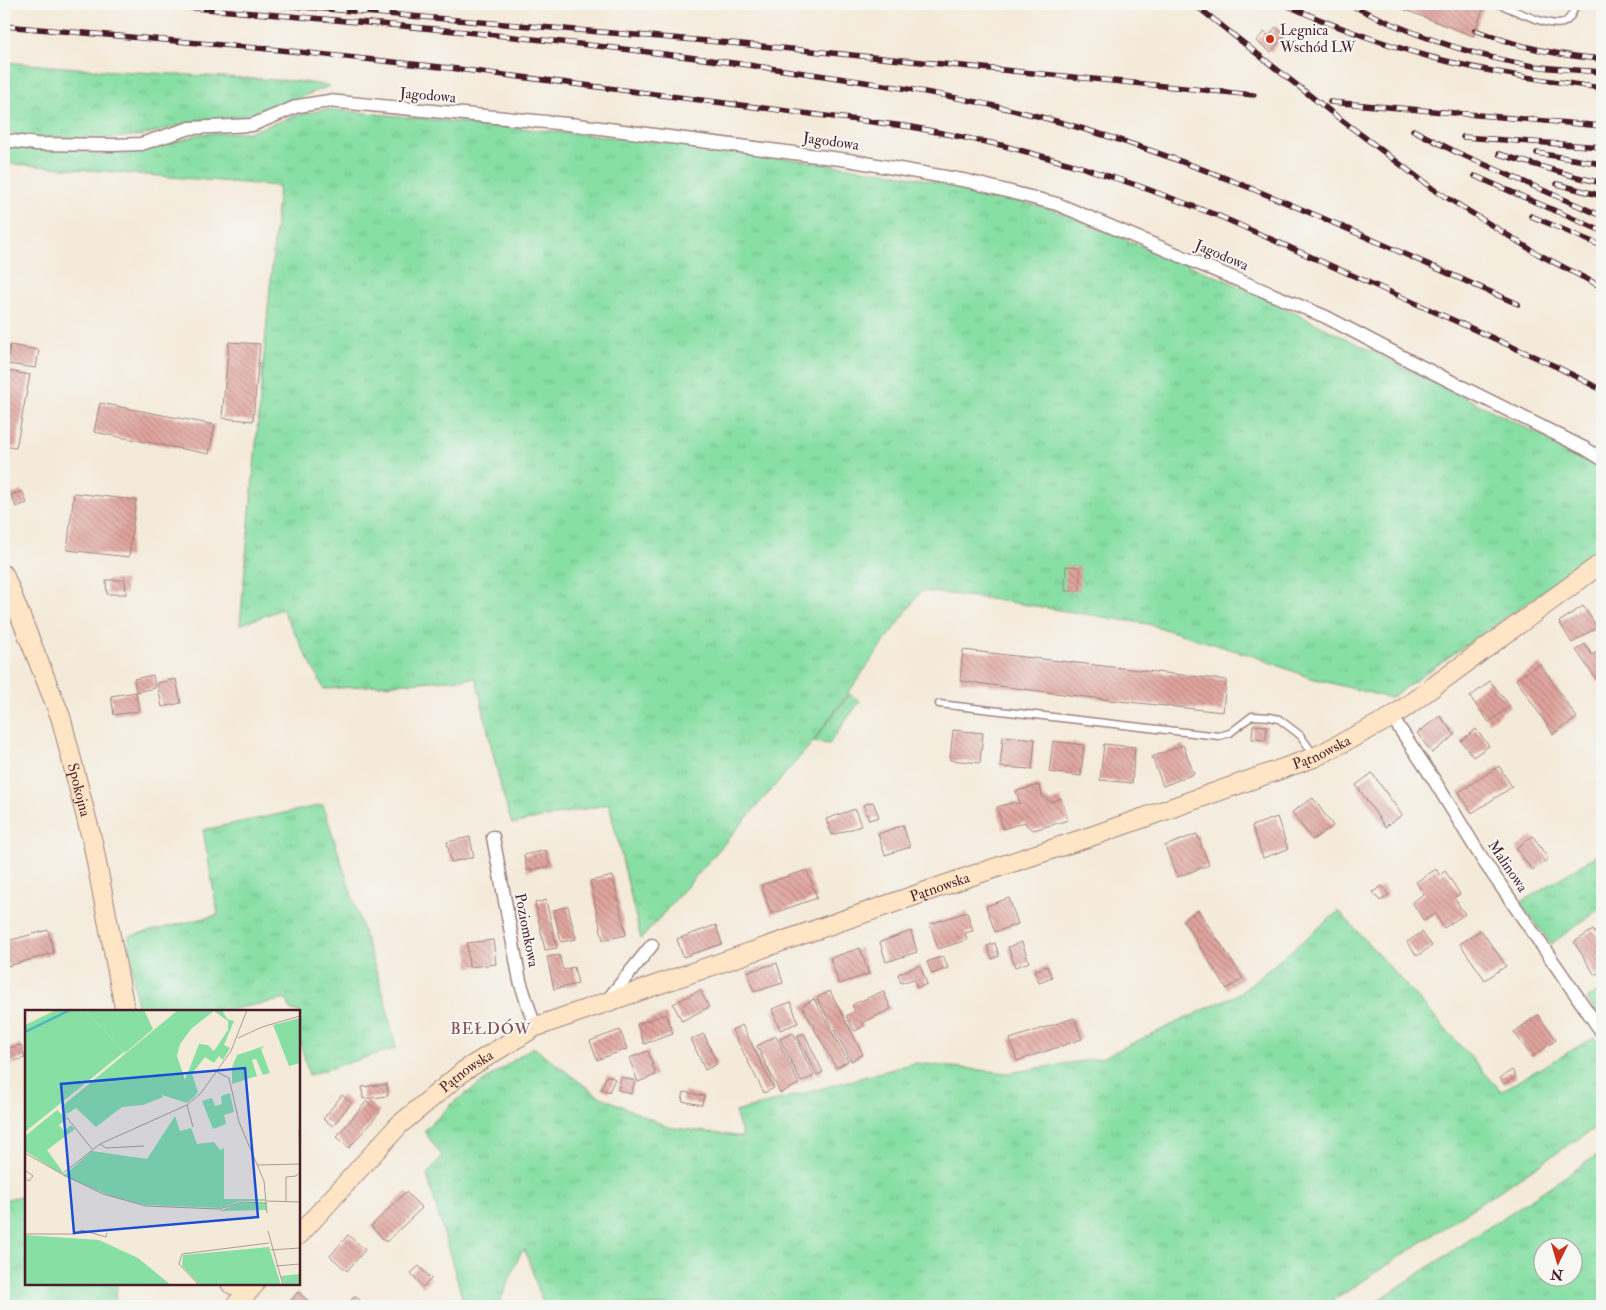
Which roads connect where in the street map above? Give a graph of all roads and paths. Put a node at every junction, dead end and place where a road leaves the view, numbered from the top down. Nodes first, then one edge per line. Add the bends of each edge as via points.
1 (1498, 4) edge
2 (1577, 4) edge
3 (4, 140) edge
4 (1602, 459) edge
5 (1602, 563) edge
6 (4, 575) edge
7 (940, 704) dead end
8 (1392, 717) junction
9 (1315, 757) junction
10 (493, 837) dead end
11 (652, 945) dead end
12 (606, 1002) junction
13 (125, 1010) edge
14 (535, 1027) junction
15 (1601, 1031) edge
16 (300, 1234) edge
17 (252, 1286) edge
18 (236, 1306) edge

1 - 2 lane via 1547,23 1562,23
3 - 4 street, Jagodowa via 36,144 141,144 190,128 252,125 298,106 329,101 577,125 763,148 968,181 1057,204 1326,316
5 - 8 street, Pątnowska
6 - 13 street, Spokojna via 61,718 93,844
7 - 9 lane via 1219,736 1230,733 1252,716 1270,717 1300,735
8 - 9 street, Pątnowska
8 - 15 street, Malinowa via 1483,860
9 - 12 street, Pątnowska
10 - 14 street, Poziomkowa via 520,981
11 - 12 street
12 - 14 street, Pątnowska
14 - 16 street, Pątnowska via 465,1070 399,1125
17 - 18 street

